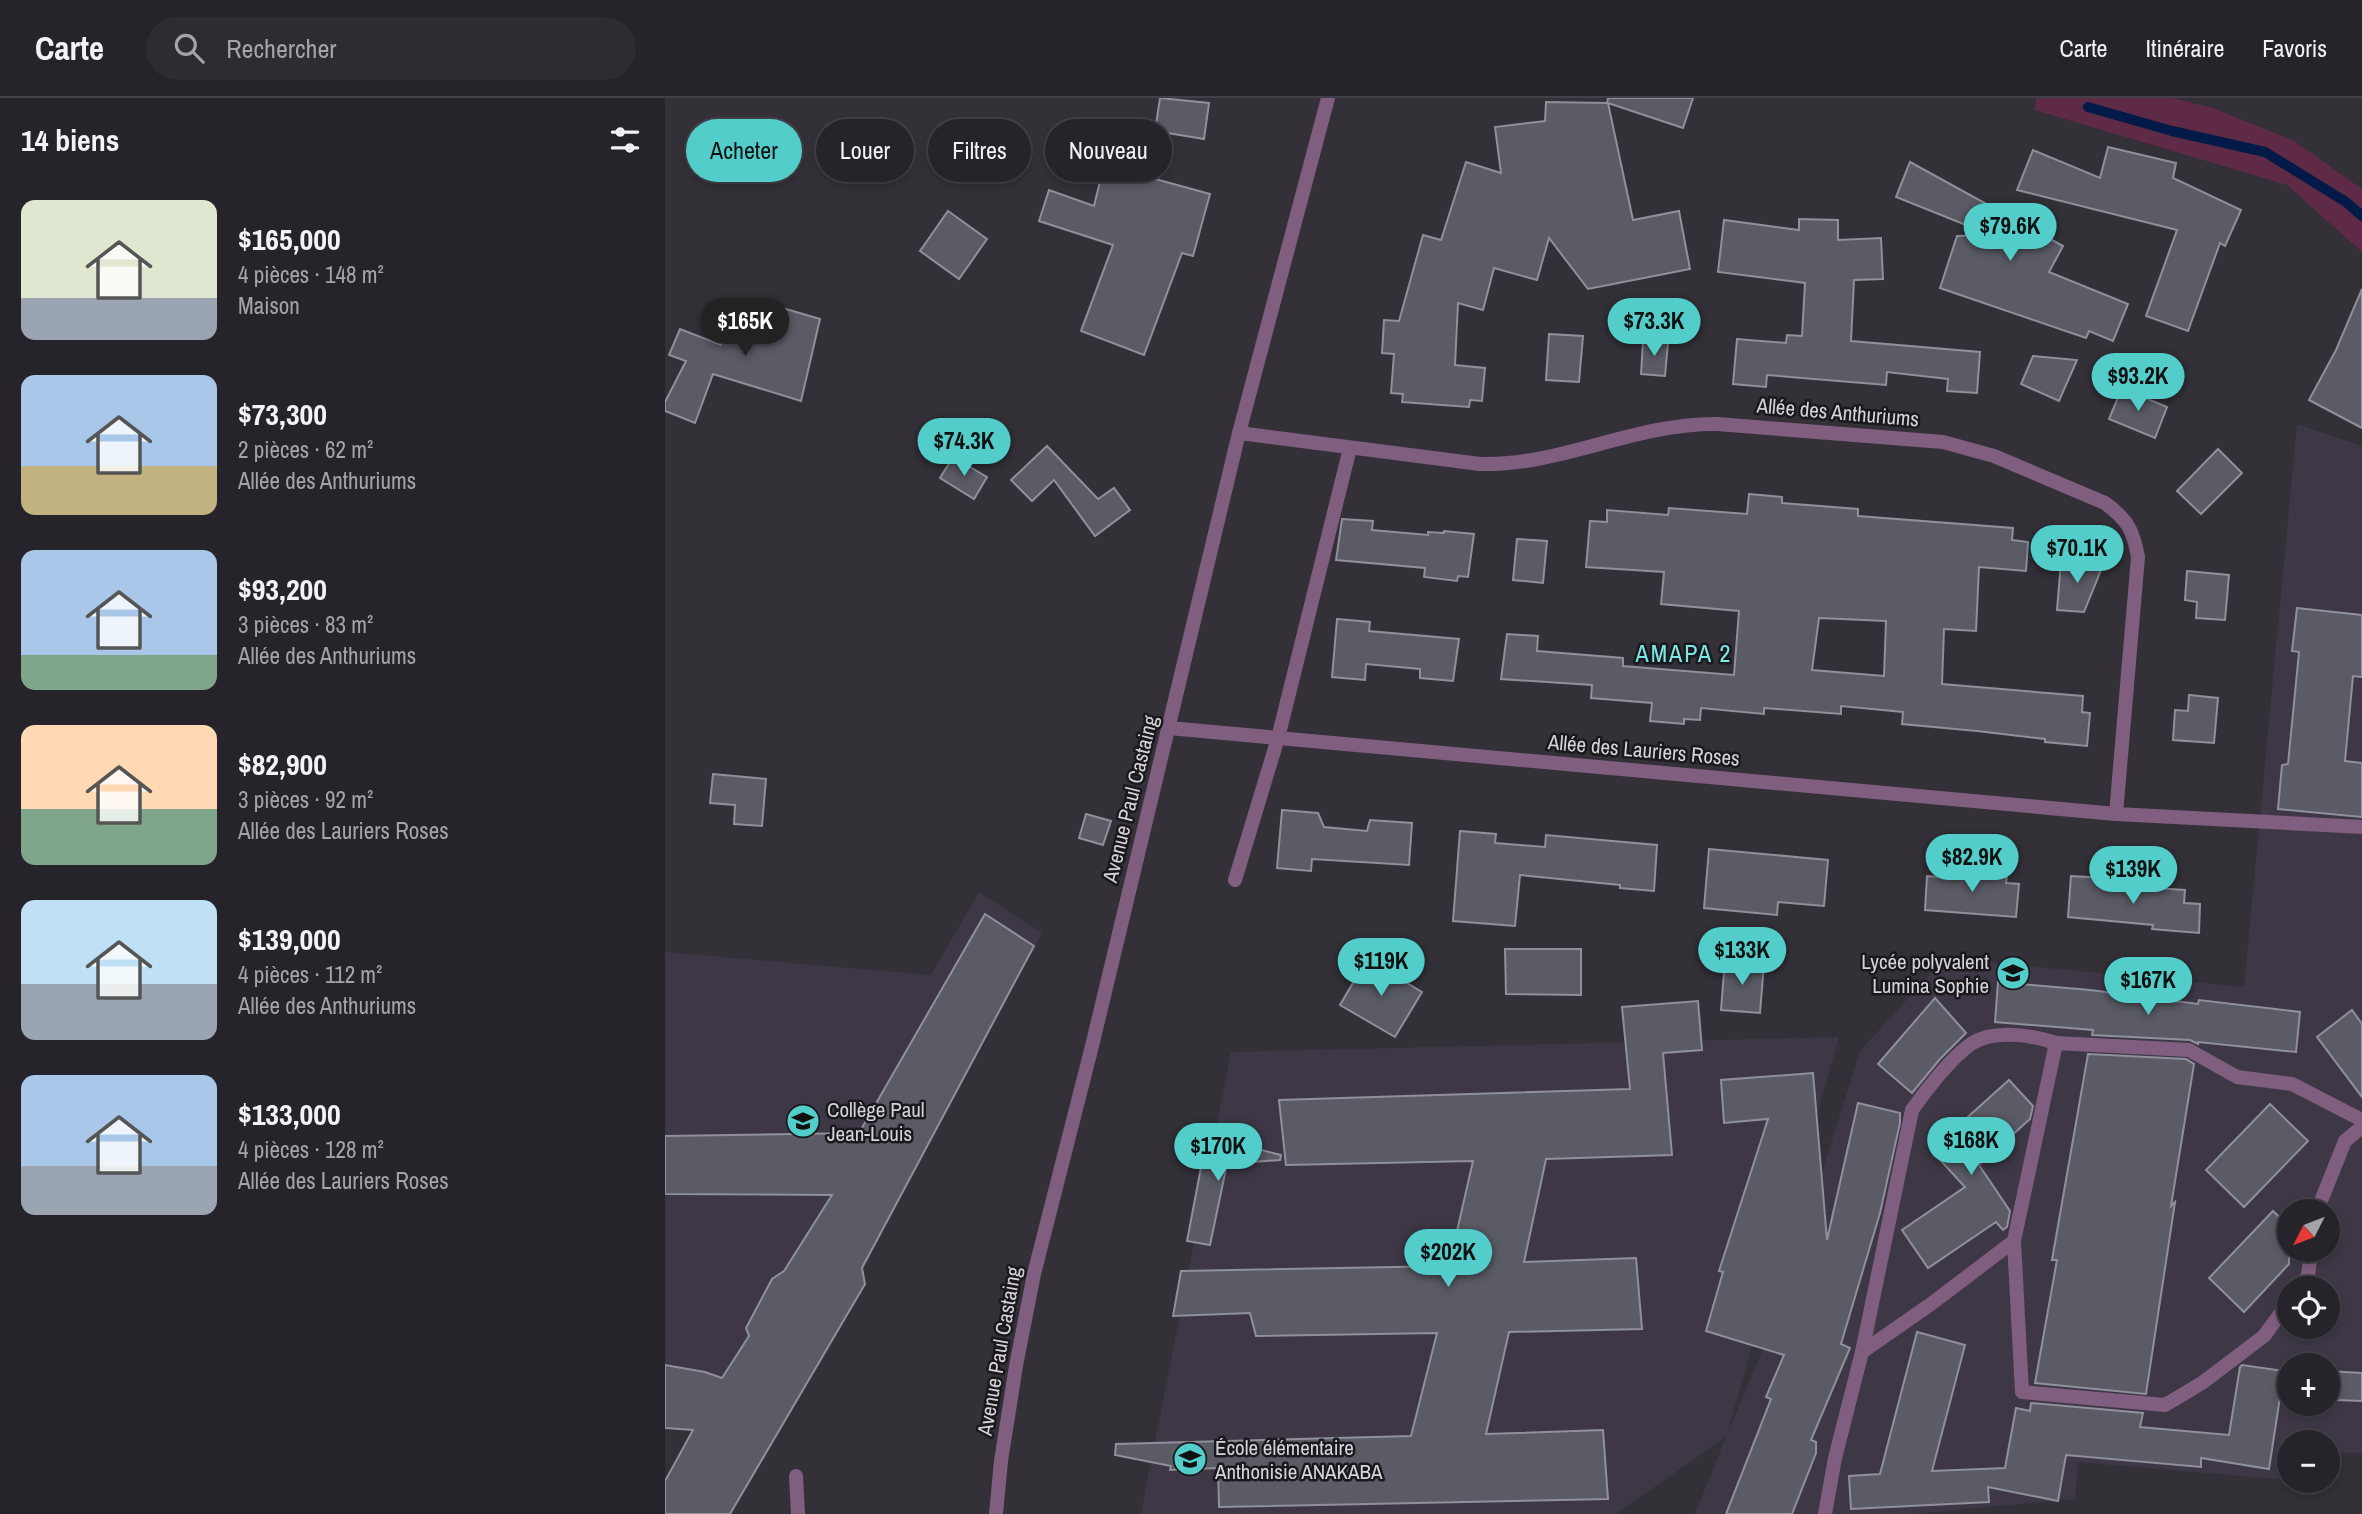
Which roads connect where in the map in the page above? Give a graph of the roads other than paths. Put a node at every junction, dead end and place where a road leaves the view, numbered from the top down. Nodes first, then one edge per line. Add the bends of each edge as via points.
1 (1328, 98) edge
2 (1239, 433) junction
3 (1350, 447) junction
4 (1169, 728) junction
5 (1278, 738) junction
6 (2116, 814) junction
7 (2362, 827) edge
8 (1235, 880) dead end
9 (2056, 1043) junction
10 (2362, 1120) edge
11 (2362, 1127) edge
12 (2322, 1199) edge
13 (2014, 1241) junction
14 (2277, 1318) edge
15 (1862, 1352) junction
16 (796, 1476) dead end
17 (798, 1514) edge
18 (996, 1514) edge
19 (1825, 1514) edge

1 - 2 street, Avenue Paul Castaing
2 - 3 street, Allée des Anthuriums
2 - 4 street, Avenue Paul Castaing
3 - 5 street
3 - 6 street, Allée des Anthuriums via 1506,465 1665,427 1717,424 1943,442 1994,456 2105,503 2130,526 2138,557
4 - 5 street, Allée des Lauriers Roses
4 - 18 street, Avenue Paul Castaing via 1034,1274
5 - 6 street, Allée des Lauriers Roses
5 - 8 street
6 - 7 street, Allée des Lauriers Roses
9 - 10 street via 2189,1050 2237,1077 2292,1084
9 - 13 street
9 - 15 street via 2037,1037 1991,1036 1971,1044 1912,1110
11 - 12 street via 2346,1141
13 - 14 street via 2022,1391 2165,1405 2264,1336
13 - 15 street
15 - 19 street
16 - 17 street

